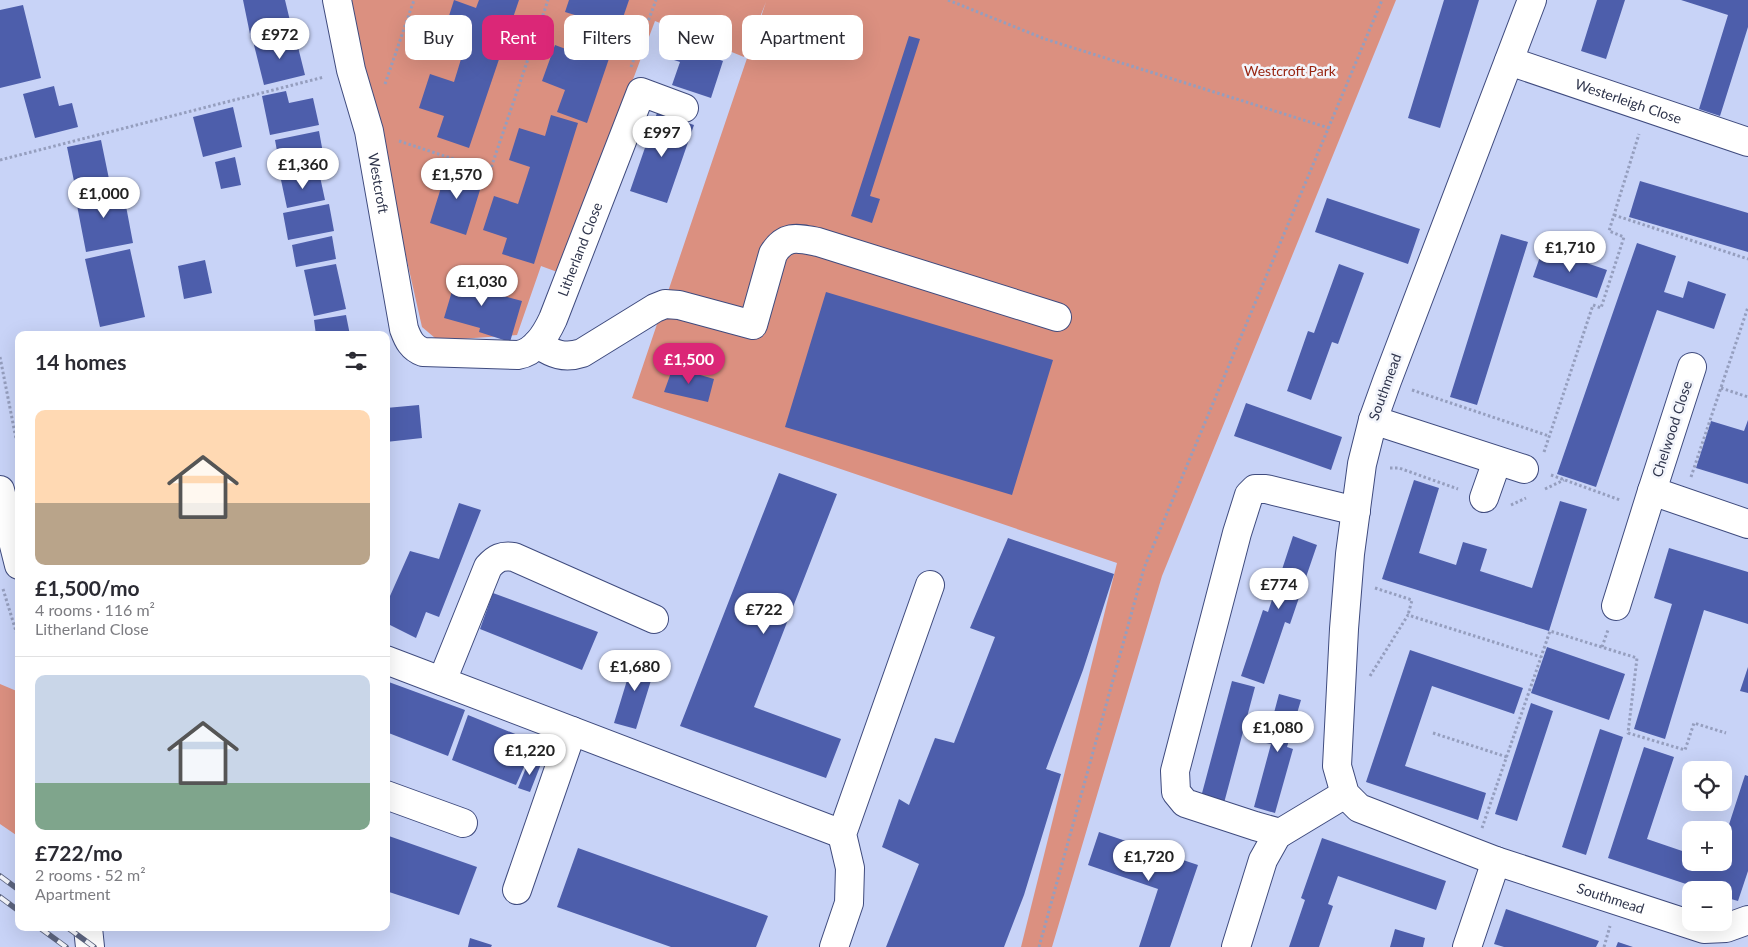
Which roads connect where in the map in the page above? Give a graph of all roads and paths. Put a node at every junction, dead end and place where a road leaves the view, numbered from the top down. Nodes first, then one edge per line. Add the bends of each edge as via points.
1 (337, 0) edge
2 (414, 0) edge
3 (548, 0) edge
4 (948, 0) edge
5 (1382, 0) edge
6 (1532, 0) edge
7 (1509, 61) junction
8 (351, 70) junction
9 (385, 84) dead end
10 (684, 108) dead end
11 (1647, 108) junction
12 (1329, 128) junction
13 (369, 131) junction
14 (1748, 142) edge
15 (0, 160) edge
16 (1614, 215) junction
17 (1748, 259) edge
18 (1748, 307) edge
19 (1058, 318) dead end
20 (537, 344) junction
21 (0, 357) edge
22 (1692, 367) dead end
23 (1387, 381) junction
24 (1721, 388) junction
25 (1748, 397) edge
26 (1373, 420) junction
27 (15, 434) edge
28 (1549, 436) junction
29 (1497, 461) junction
30 (1538, 465) junction
31 (1384, 472) dead end
32 (0, 490) edge
33 (1484, 498) joint
34 (1650, 501) junction
35 (1683, 502) junction
36 (1356, 511) junction
37 (1748, 524) edge
38 (10, 575) edge
39 (930, 585) dead end
40 (1367, 585) dead end
41 (1616, 606) dead end
42 (15, 612) edge
43 (1408, 615) junction
44 (654, 619) dead end
45 (1541, 657) junction
46 (390, 662) edge
47 (442, 681) junction
48 (1367, 681) dead end
49 (572, 731) junction
50 (1433, 733) dead end
51 (1726, 733) dead end
52 (1507, 757) junction
53 (1345, 794) junction
54 (390, 796) edge
55 (463, 823) dead end
56 (1267, 830) junction
57 (842, 834) junction
58 (1485, 857) junction
59 (517, 890) dead end
60 (88, 931) edge
61 (1734, 932) edge
62 (90, 947) edge
63 (834, 947) edge
64 (1039, 947) edge
65 (1236, 947) edge
66 (1467, 947) edge

1 - 8 street, Westcroft
2 - 9 path
3 - 13 path via 490,171
4 - 12 path via 1045,39
5 - 12 path
6 - 7 street, Southmead
7 - 11 street, Westerleigh Close
7 - 23 street, Southmead
8 - 13 street, Westcroft
8 - 15 path
10 - 20 street, Litherland Close via 642,92 553,319
11 - 14 street, Westerleigh Close
11 - 16 path
12 - 64 path via 1144,568
13 - 20 street, Westcroft via 404,329 410,343 430,353 518,355
16 - 17 path
16 - 28 path via 1609,232 1624,237 1601,308 1593,305
18 - 24 path
19 - 20 street via 818,242 791,239 778,246 773,254 753,325 665,304 575,356 557,355
21 - 27 path
22 - 34 street, Chelwood Close
23 - 26 street, Southmead
23 - 28 path
24 - 25 path
24 - 35 path
26 - 29 street
26 - 36 street, Southmead via 1362,464
28 - 30 path
29 - 30 street
29 - 33 street
30 - 34 path
31 - 33 path via 1399,468
32 - 38 street
34 - 35 street, Chelwood Close
34 - 41 street, Chelwood Close
35 - 37 street, Chelwood Close
36 - 53 street, Southmead via 1344,629 1337,766
36 - 56 street via 1255,489 1249,495 1236,533 1175,771 1176,792 1185,803
38 - 42 path
39 - 57 street
40 - 43 path via 1412,600
43 - 45 path
43 - 48 path
44 - 47 street via 514,557 501,557 488,567
45 - 51 path via 1550,630 1637,658 1628,733 1685,750 1694,723
45 - 52 path
46 - 47 street
47 - 49 street
49 - 57 street
49 - 59 street
50 - 52 path
52 - 58 path
53 - 56 street
53 - 58 street, Southmead via 1359,808
54 - 55 street
56 - 65 street via 1270,845
57 - 63 street via 850,868 849,903
58 - 61 street, Southmead via 1691,925
58 - 66 street
60 - 62 street

